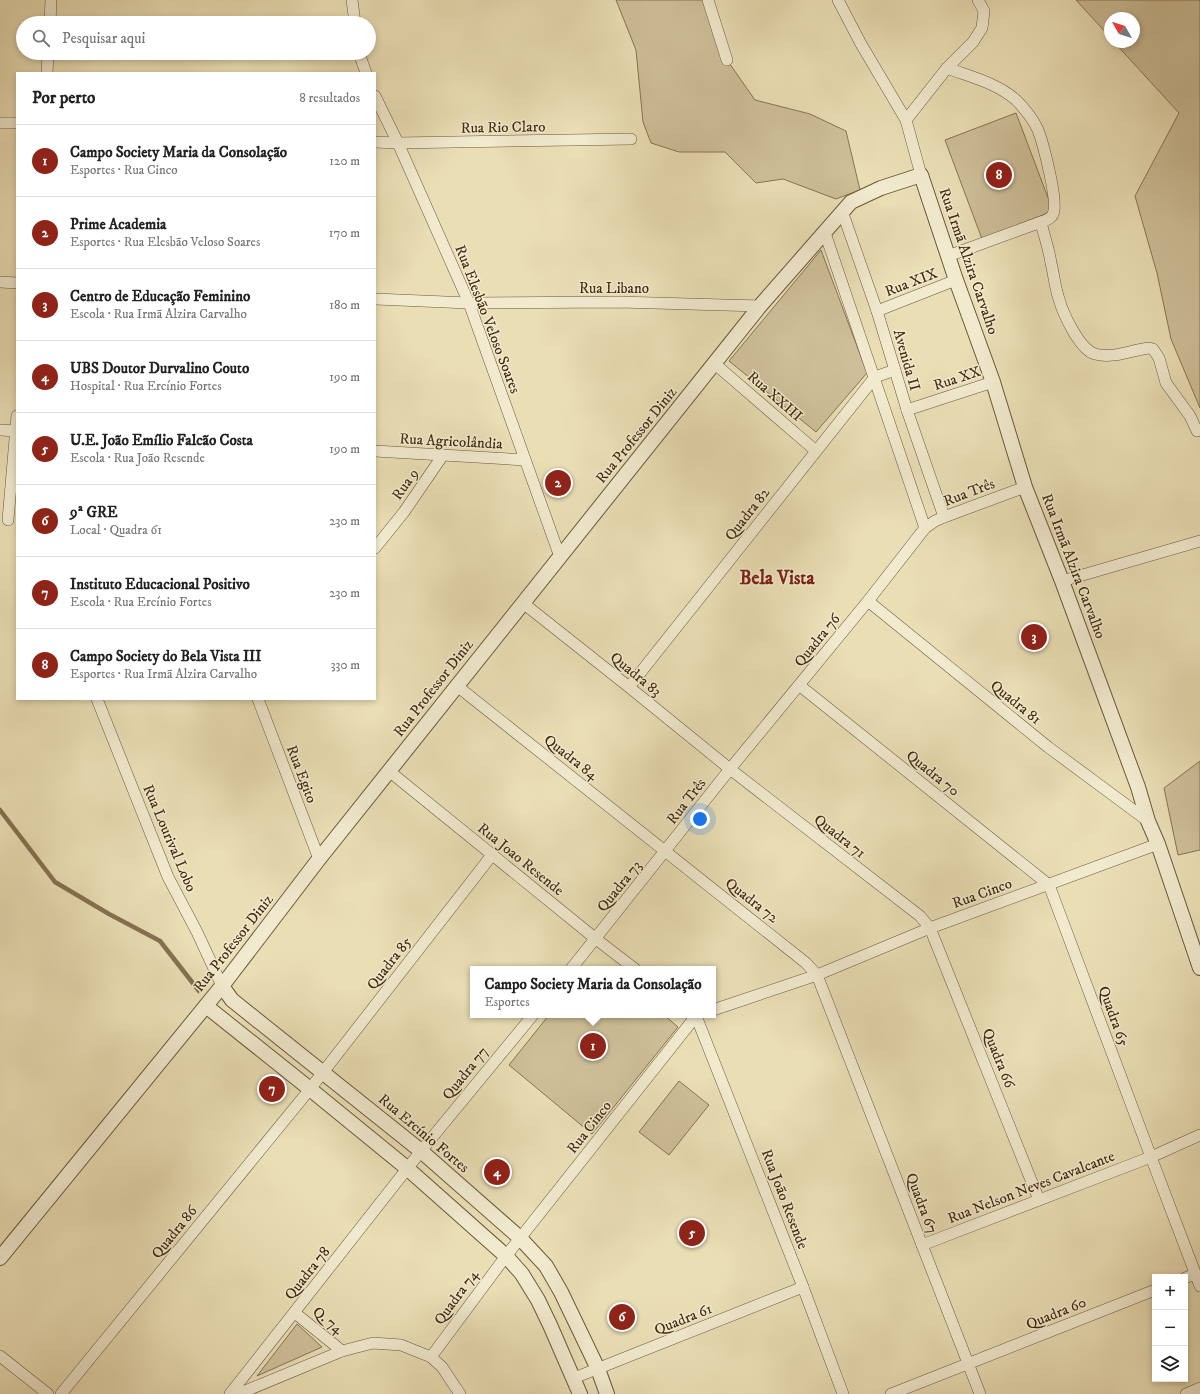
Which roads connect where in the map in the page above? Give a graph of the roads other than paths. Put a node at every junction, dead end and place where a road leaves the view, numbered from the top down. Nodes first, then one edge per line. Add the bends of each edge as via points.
1 (51, 0) edge
2 (352, 0) edge
3 (708, 0) edge
4 (838, 0) edge
5 (980, 2) edge
6 (50, 16) edge
7 (354, 16) edge
8 (48, 60) edge
9 (361, 60) edge
10 (727, 60) dead end
11 (947, 68) junction
12 (47, 72) edge
13 (366, 72) edge
14 (376, 98) edge
15 (906, 120) junction
16 (0, 123) edge
17 (16, 124) edge
18 (631, 139) dead end
19 (376, 142) edge
20 (398, 143) junction
21 (921, 175) junction
22 (842, 211) junction
23 (1041, 222) junction
24 (825, 233) junction
25 (948, 256) junction
26 (956, 280) junction
27 (0, 282) edge
28 (16, 283) edge
29 (376, 299) edge
30 (469, 303) junction
31 (760, 306) junction
32 (877, 311) junction
33 (715, 364) junction
34 (895, 370) junction
35 (875, 377) junction
36 (994, 382) junction
37 (906, 410) junction
38 (0, 430) edge
39 (16, 431) edge
40 (1196, 431) dead end
41 (816, 450) junction
42 (376, 451) edge
43 (443, 455) junction
44 (525, 460) junction
45 (1025, 486) junction
46 (944, 517) junction
47 (8, 520) dead end
48 (925, 528) junction
49 (1200, 541) edge
50 (376, 547) edge
51 (560, 557) junction
52 (1062, 581) junction
53 (868, 602) junction
54 (523, 603) junction
55 (457, 686) junction
56 (799, 686) junction
57 (629, 687) junction
58 (97, 700) edge
59 (258, 700) edge
60 (730, 769) junction
61 (389, 771) junction
62 (1148, 822) junction
63 (1158, 844) junction
64 (666, 851) junction
65 (492, 855) junction
66 (319, 859) junction
67 (1049, 885) junction
68 (930, 928) junction
69 (596, 939) junction
70 (574, 966) edge
71 (631, 966) edge
72 (1200, 968) edge
73 (817, 975) junction
74 (222, 986) junction
75 (206, 1006) junction
76 (716, 1009) edge
77 (531, 1018) edge
78 (695, 1018) edge
79 (698, 1018) edge
80 (323, 1072) junction
81 (310, 1089) junction
82 (1200, 1135) edge
83 (421, 1151) junction
84 (1150, 1157) junction
85 (408, 1169) junction
86 (1039, 1200) junction
87 (520, 1238) junction
88 (922, 1245) junction
89 (506, 1256) junction
90 (0, 1258) edge
91 (1190, 1276) edge
92 (1200, 1286) edge
93 (803, 1287) junction
94 (1152, 1291) edge
95 (295, 1313) junction
96 (342, 1351) junction
97 (0, 1356) edge
98 (431, 1357) junction
99 (968, 1364) junction
100 (598, 1369) junction
101 (574, 1378) junction
102 (1200, 1388) edge
103 (48, 1394) edge
104 (61, 1394) edge
105 (230, 1394) edge
106 (238, 1394) edge
107 (460, 1394) edge
108 (580, 1394) edge
109 (607, 1394) edge
110 (843, 1394) edge
111 (891, 1394) edge
112 (980, 1394) edge
113 (1186, 1394) edge

1 - 6 street
2 - 7 street
3 - 10 street
4 - 15 street
5 - 11 street via 984,11 982,28 973,42
8 - 12 street
9 - 13 street
11 - 15 street
11 - 23 street via 997,86 1016,100 1030,116 1038,131 1055,200 1053,214
14 - 20 street, Rua Elesbão Veloso Soares
15 - 21 street
16 - 17 street
18 - 20 street, Rua Rio Claro
19 - 20 street, Rua Rio Claro
20 - 30 street, Rua Elesbão Veloso Soares
21 - 22 street, Rua Professor Diniz via 881,188 851,202
21 - 25 street, Rua Irmã Alzira Carvalho
22 - 24 street, Rua Professor Diniz
22 - 32 street, Avenida II
23 - 25 street
23 - 40 street via 1058,299 1084,346 1094,354 1104,355 1153,349 1159,358 1166,383 1190,416
24 - 31 street, Rua Professor Diniz
24 - 35 street
25 - 26 street, Rua Irmã Alzira Carvalho
26 - 32 street, Rua XIX
26 - 36 street, Rua Irmã Alzira Carvalho
27 - 28 street
29 - 30 street, Rua Libano
30 - 31 street, Rua Libano via 619,302
30 - 44 street, Rua Elesbão Veloso Soares
31 - 33 street, Rua Professor Diniz
32 - 34 street, Avenida II
33 - 41 street, Rua XXIII
33 - 51 street, Rua Professor Diniz
34 - 35 street
34 - 37 street, Avenida II
35 - 41 street, Quadra 82
35 - 48 street
36 - 37 street, Rua XX
36 - 45 street, Rua Irmã Alzira Carvalho
37 - 46 street, Avenida II
38 - 39 street
39 - 47 street
41 - 57 street, Quadra 82
42 - 43 street, Rua Agricolândia
43 - 44 street, Rua Agricolândia
43 - 50 street, Rua 9 via 404,512
44 - 51 street, Rua Elesbão Veloso Soares
45 - 46 street, Rua Três
45 - 52 street, Rua Irmã Alzira Carvalho
46 - 48 street, Rua Três
48 - 53 street, Quadra 76
49 - 52 street
51 - 54 street, Rua Professor Diniz
52 - 62 street, Rua Irmã Alzira Carvalho via 1138,787
53 - 56 street, Quadra 76
53 - 62 street, Quadra 81 via 1048,747
54 - 55 street, Rua Professor Diniz
54 - 57 street, Quadra 83
55 - 61 street, Rua Professor Diniz
55 - 64 street, Quadra 84
56 - 60 street, Quadra 76
56 - 67 street, Quadra 70
57 - 60 street, Quadra 83
58 - 74 street, Rua Lourival Lobo via 168,877
59 - 66 street, Rua Egito
60 - 64 street, Rua Três
60 - 68 street, Quadra 71 via 920,916
61 - 65 street, Rua Joao Resende
61 - 66 street, Rua Professor Diniz
62 - 63 street, Rua Irmã Alzira Carvalho
63 - 67 street, Rua Cinco
63 - 72 street, Rua Irmã Alzira Carvalho
64 - 69 street, Quadra 73
64 - 73 street, Quadra 72 via 806,963
65 - 69 street, Rua Joao Resende
65 - 80 street, Quadra 85
66 - 74 street, Rua Professor Diniz
67 - 68 street, Rua Cinco
67 - 84 street, Quadra 65
68 - 73 street, Rua Cinco
68 - 86 street, Quadra 66
69 - 70 street
69 - 71 street, Rua Joao Resende
73 - 76 street, Rua Cinco
73 - 88 street, Quadra 67
74 - 75 street, Rua Professor Diniz
74 - 80 street, Rua Ercínio Fortes via 232,1000
75 - 81 street
75 - 90 street, Rua Professor Diniz
77 - 83 street, Quadra 77
78 - 87 street, Rua Cinco
79 - 93 street, Rua João Resende
80 - 81 street, Quadra 85
80 - 83 street, Rua Ercínio Fortes
81 - 85 street
81 - 104 street, Quadra 86
82 - 84 street, Rua Nelson Neves Cavalcante
83 - 85 street
83 - 87 street, Rua Ercínio Fortes
84 - 86 street, Rua Nelson Neves Cavalcante
84 - 91 street, Quadra 65
85 - 89 street
85 - 95 street, Quadra 78
86 - 88 street, Rua Nelson Neves Cavalcante
87 - 89 street, Rua Cinco
87 - 100 street, Rua Ercínio Fortes via 546,1266
88 - 99 street, Quadra 67
89 - 98 street, Quadra 74
89 - 101 street via 522,1274 538,1300
91 - 92 street, Quadra 65
93 - 100 street, Quadra 61
93 - 110 street, Rua João Resende
94 - 99 street, Quadra 60
95 - 96 street, Q. 74
95 - 105 street, Quadra 78
96 - 98 street via 373,1343 401,1345
96 - 106 street
97 - 103 street
98 - 107 street via 442,1367
99 - 111 street
99 - 112 street, Quadra 67
100 - 101 street, Quadra 61
100 - 109 street, Rua Ercínio Fortes
101 - 108 street
102 - 113 street

